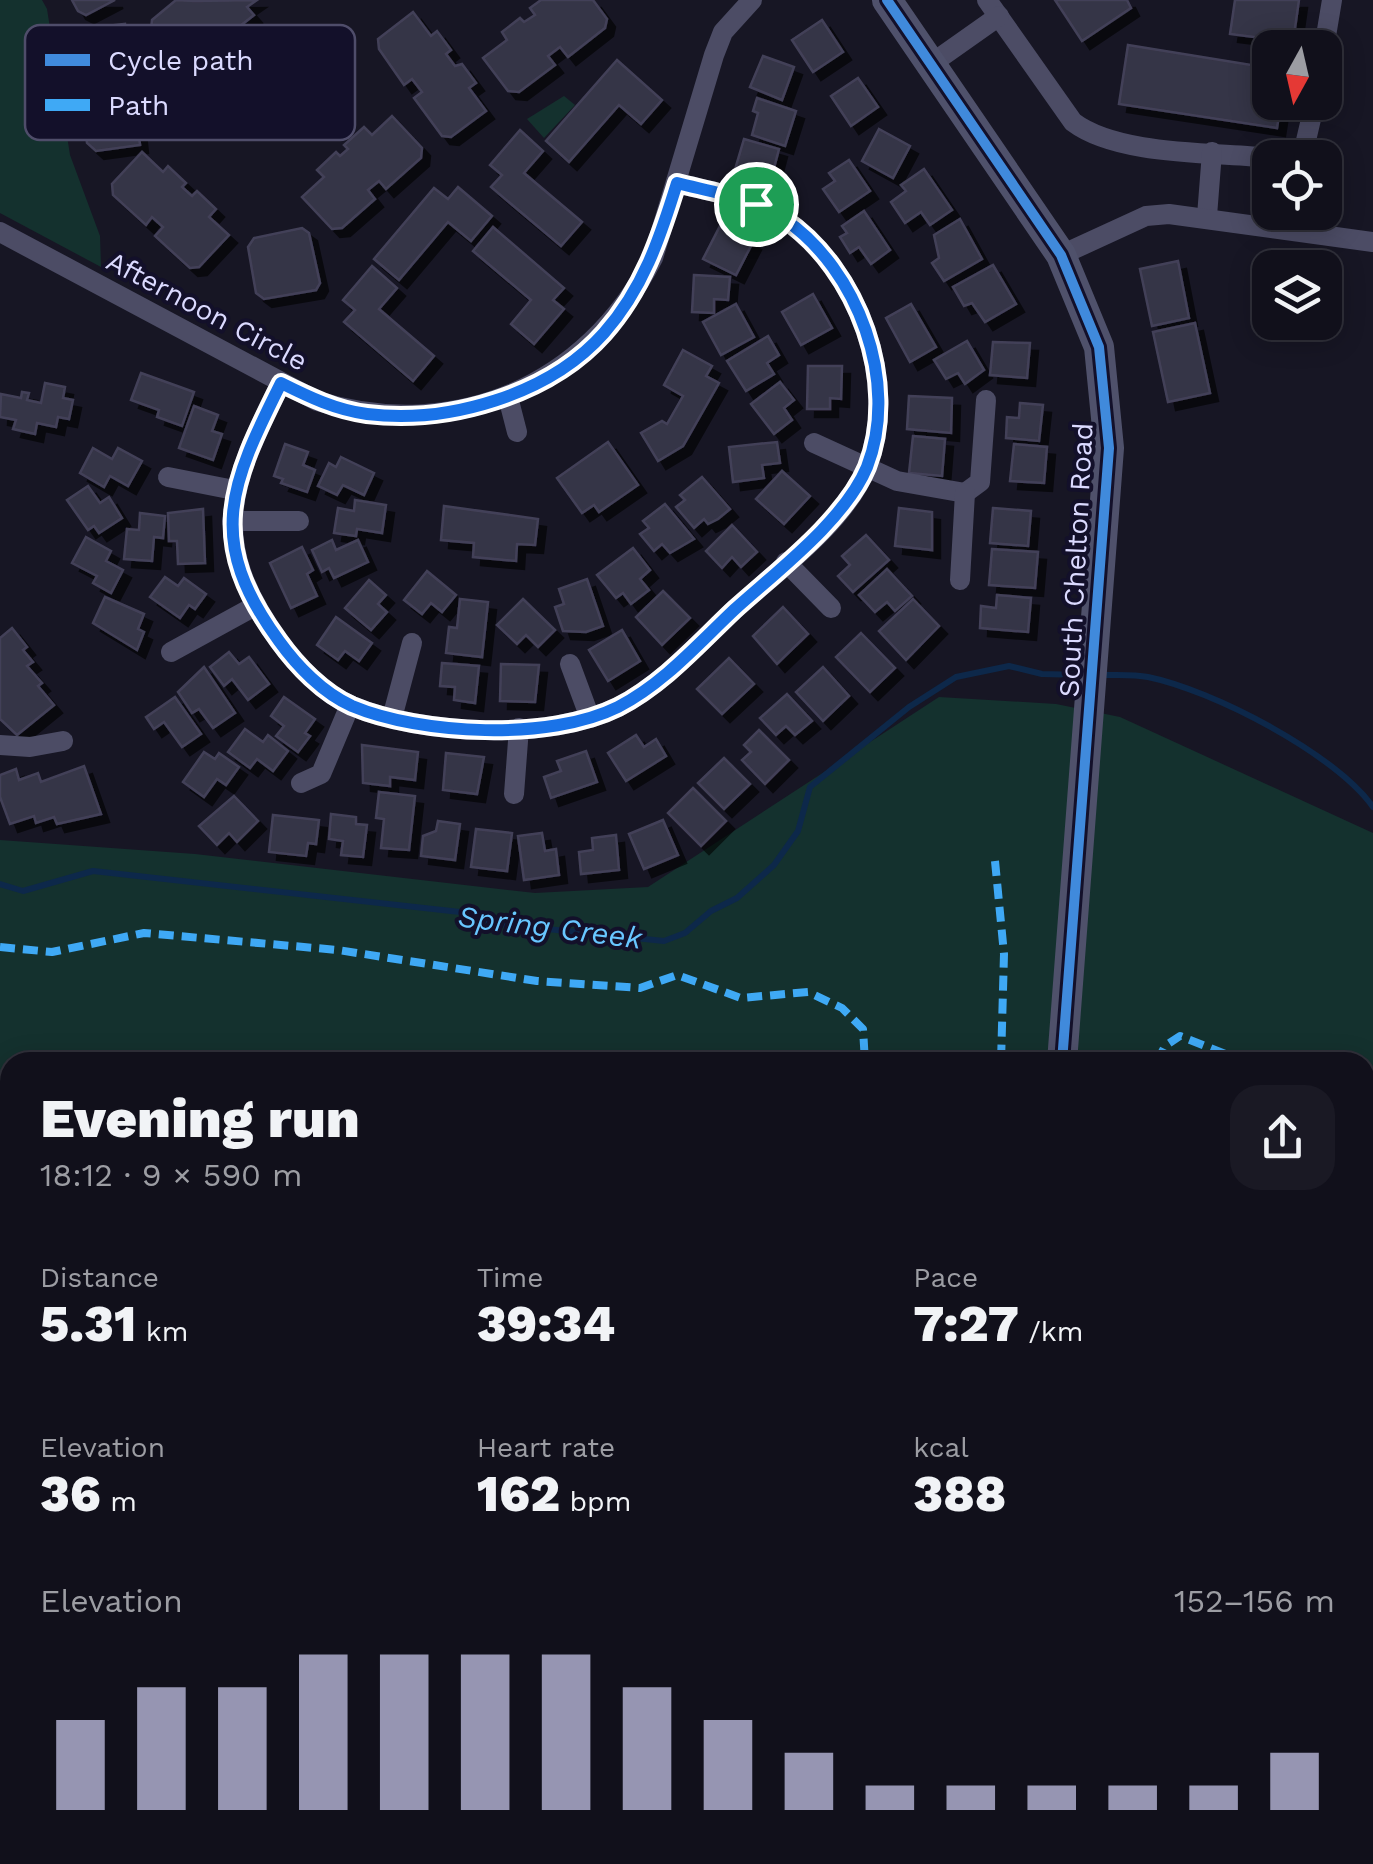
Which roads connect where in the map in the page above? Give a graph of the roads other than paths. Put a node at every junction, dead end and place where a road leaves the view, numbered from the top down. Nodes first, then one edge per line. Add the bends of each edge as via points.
1 (752, 0) edge
2 (887, 0) edge
3 (1332, 0) edge
4 (993, 8) edge
5 (1327, 30) edge
6 (930, 64) junction
7 (1212, 152) junction
8 (1252, 156) edge
9 (677, 183) junction
10 (1207, 216) junction
11 (0, 232) edge
12 (1373, 242) edge
13 (1061, 255) junction
14 (281, 383) junction
15 (508, 397) junction
16 (986, 400) dead end
17 (517, 432) dead end
18 (814, 443) dead end
19 (866, 469) junction
20 (168, 478) dead end
21 (234, 490) junction
22 (965, 493) junction
23 (300, 520) dead end
24 (232, 521) junction
25 (786, 562) junction
26 (960, 580) dead end
27 (255, 606) junction
28 (831, 608) dead end
29 (412, 643) dead end
30 (172, 652) dead end
31 (570, 664) dead end
32 (350, 705) junction
33 (392, 718) junction
34 (590, 718) junction
35 (518, 728) junction
36 (64, 741) dead end
37 (0, 745) edge
38 (302, 783) dead end
39 (514, 794) dead end
40 (1063, 1052) edge

1 - 9 street, Afternoon Circle via 718,44
2 - 6 main road, South Chelton Road
3 - 5 street
4 - 6 street
4 - 7 street via 1086,131
6 - 13 main road, South Chelton Road
7 - 8 street
7 - 10 street
9 - 15 street, Afternoon Circle via 653,258 604,333
9 - 19 street via 784,218 829,262 855,307 880,393
10 - 12 street
10 - 13 street via 1146,216
11 - 14 street, Afternoon Circle
13 - 40 main road, South Chelton Road via 1098,347 1110,448
14 - 15 street, Afternoon Circle via 346,410 400,416
14 - 21 street
15 - 17 street
16 - 22 street via 980,482
18 - 19 street
19 - 22 street via 920,488
19 - 25 street via 840,508
20 - 21 street
21 - 24 street
22 - 26 street
23 - 24 street
24 - 27 street via 241,574
25 - 28 street
25 - 34 street via 656,683
27 - 30 street
27 - 32 street via 294,663
29 - 33 street
31 - 34 street
32 - 33 street
32 - 38 street via 321,774
33 - 35 street
34 - 35 street
35 - 39 street
36 - 37 street

